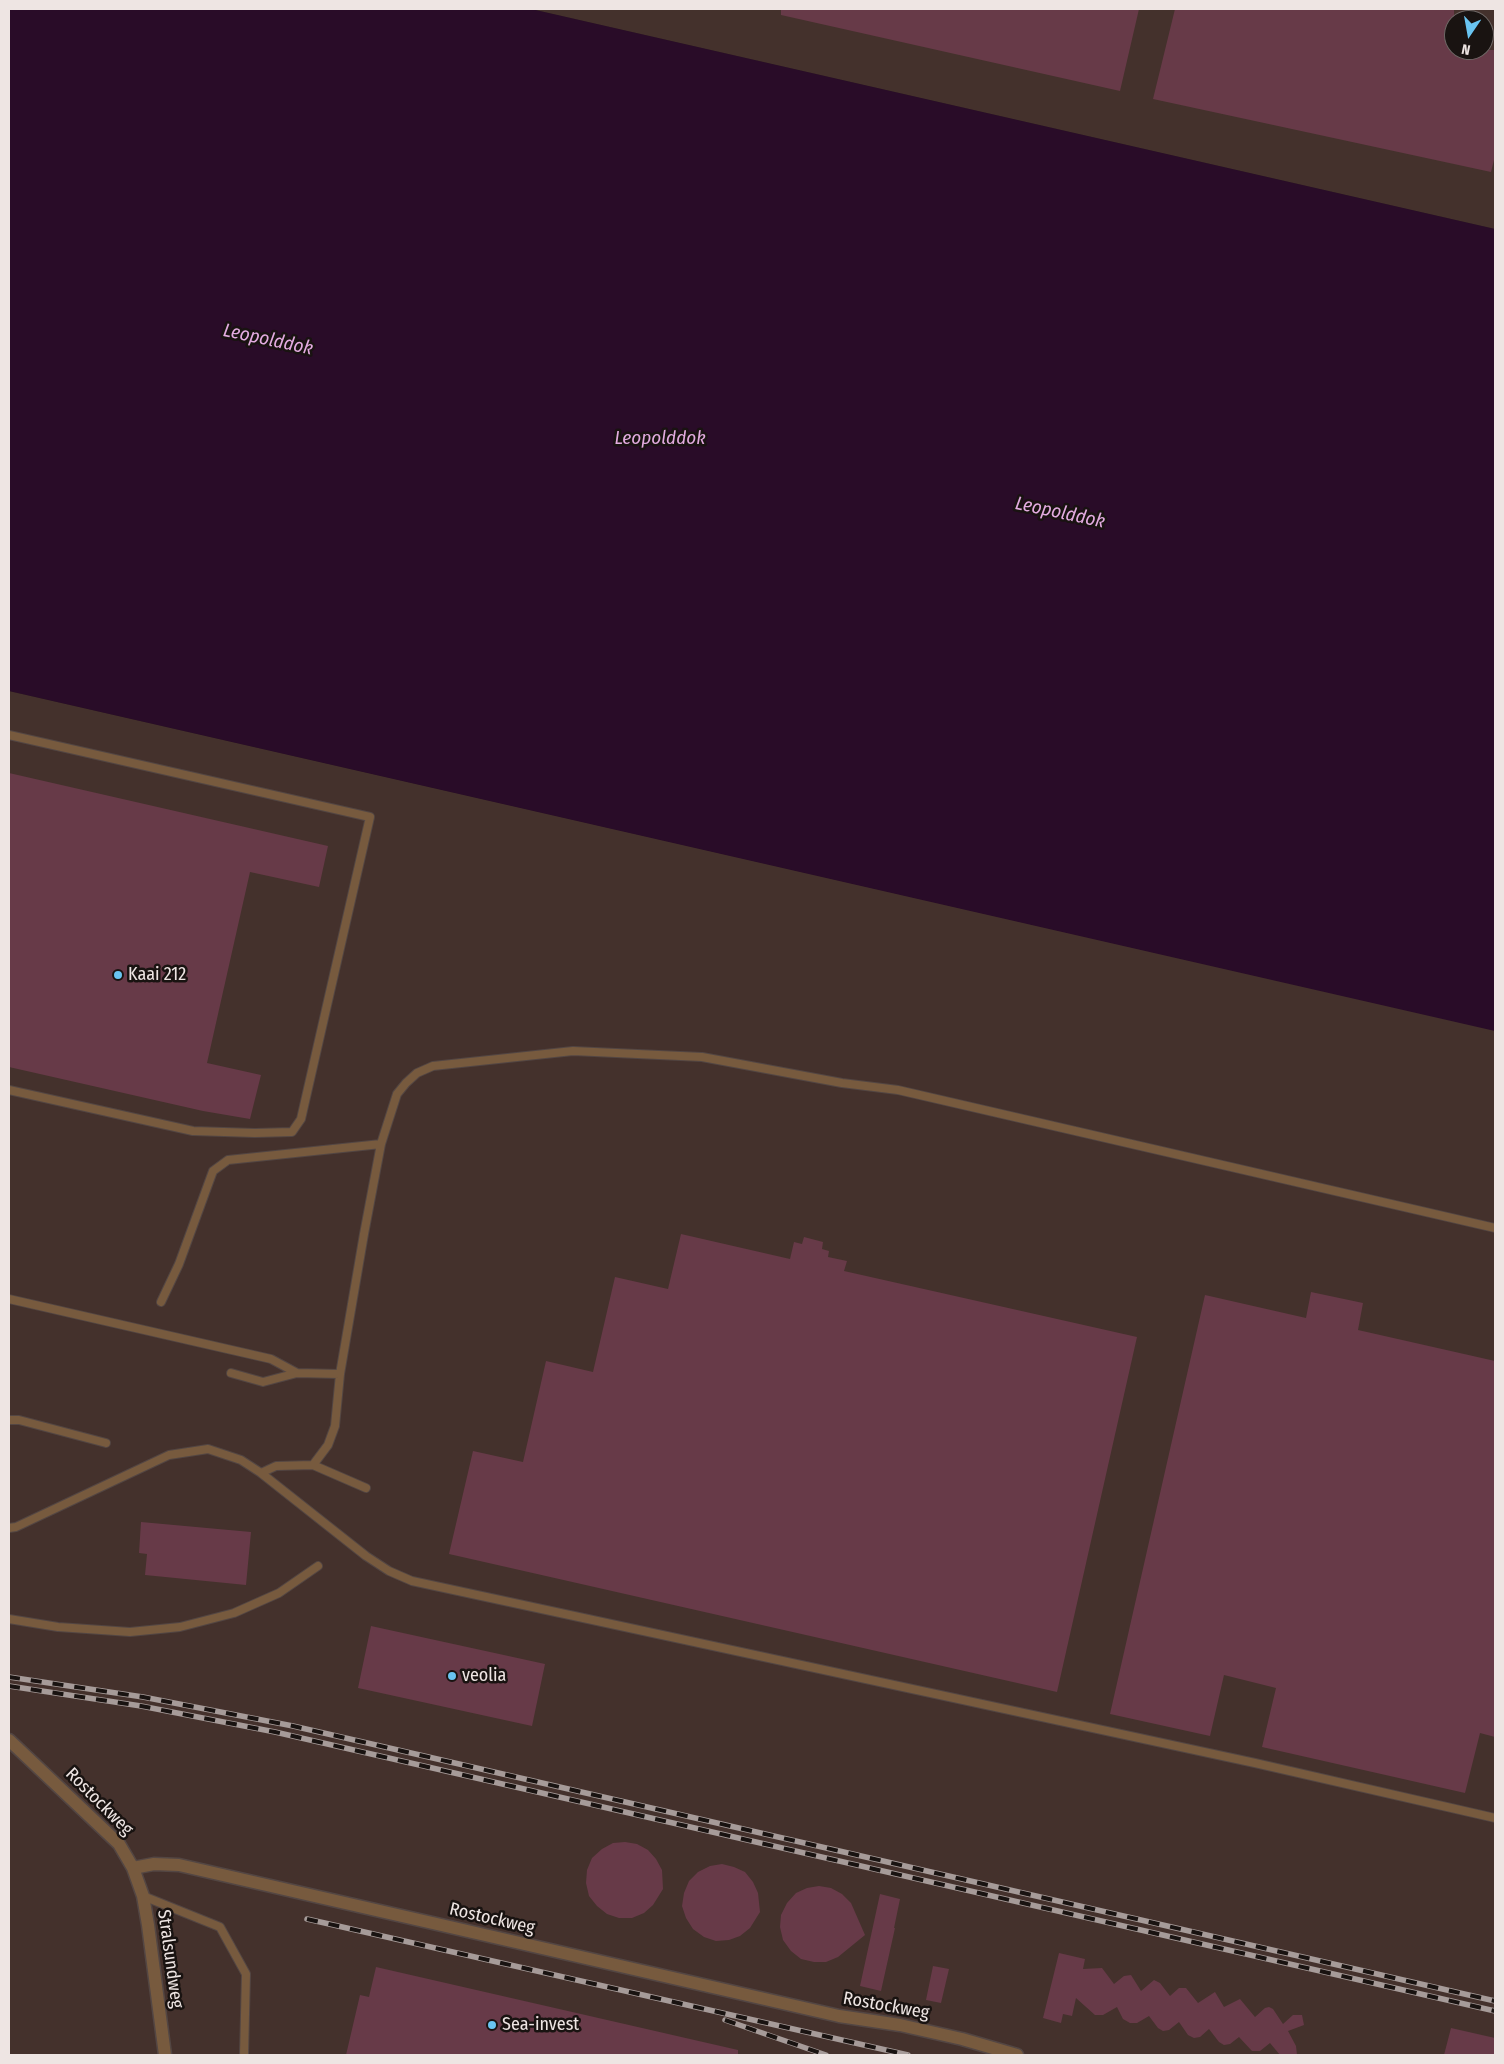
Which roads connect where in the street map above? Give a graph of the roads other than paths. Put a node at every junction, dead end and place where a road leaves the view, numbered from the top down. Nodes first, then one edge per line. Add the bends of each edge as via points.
1 (9, 735) edge
2 (9, 1090) edge
3 (381, 1144) junction
4 (1495, 1228) edge
5 (9, 1299) edge
6 (161, 1302) dead end
7 (231, 1373) dead end
8 (297, 1373) junction
9 (340, 1374) junction
10 (9, 1420) edge
11 (106, 1443) dead end
12 (313, 1465) junction
13 (261, 1473) junction
14 (366, 1488) dead end
15 (9, 1528) edge
16 (318, 1566) dead end
17 (9, 1619) edge
18 (9, 1740) edge
19 (1495, 1818) edge
20 (133, 1868) junction
21 (143, 1896) junction
22 (165, 2055) edge
23 (244, 2055) edge
24 (1017, 2055) edge

1 - 2 lane via 370,817 301,1119 292,1132 193,1131
3 - 4 lane via 398,1094 417,1072 433,1066 573,1051 702,1057 898,1090
3 - 6 lane via 228,1160 213,1171 179,1264
3 - 9 lane
5 - 8 lane via 272,1359
7 - 8 lane via 263,1382
8 - 9 lane
9 - 12 lane via 335,1426 328,1445
10 - 11 lane
12 - 13 lane via 276,1466
12 - 14 lane
13 - 15 lane via 241,1460 208,1449 168,1455
13 - 19 lane via 366,1556 412,1581
16 - 17 lane via 279,1593 234,1613 180,1627 130,1632 58,1627
18 - 20 street, Rostockweg via 119,1844
20 - 21 street, Stralsundweg
20 - 24 street, Rostockweg via 154,1864 179,1865 839,2016 962,2039
21 - 22 street, Stralsundweg
21 - 23 lane via 220,1928 246,1974

